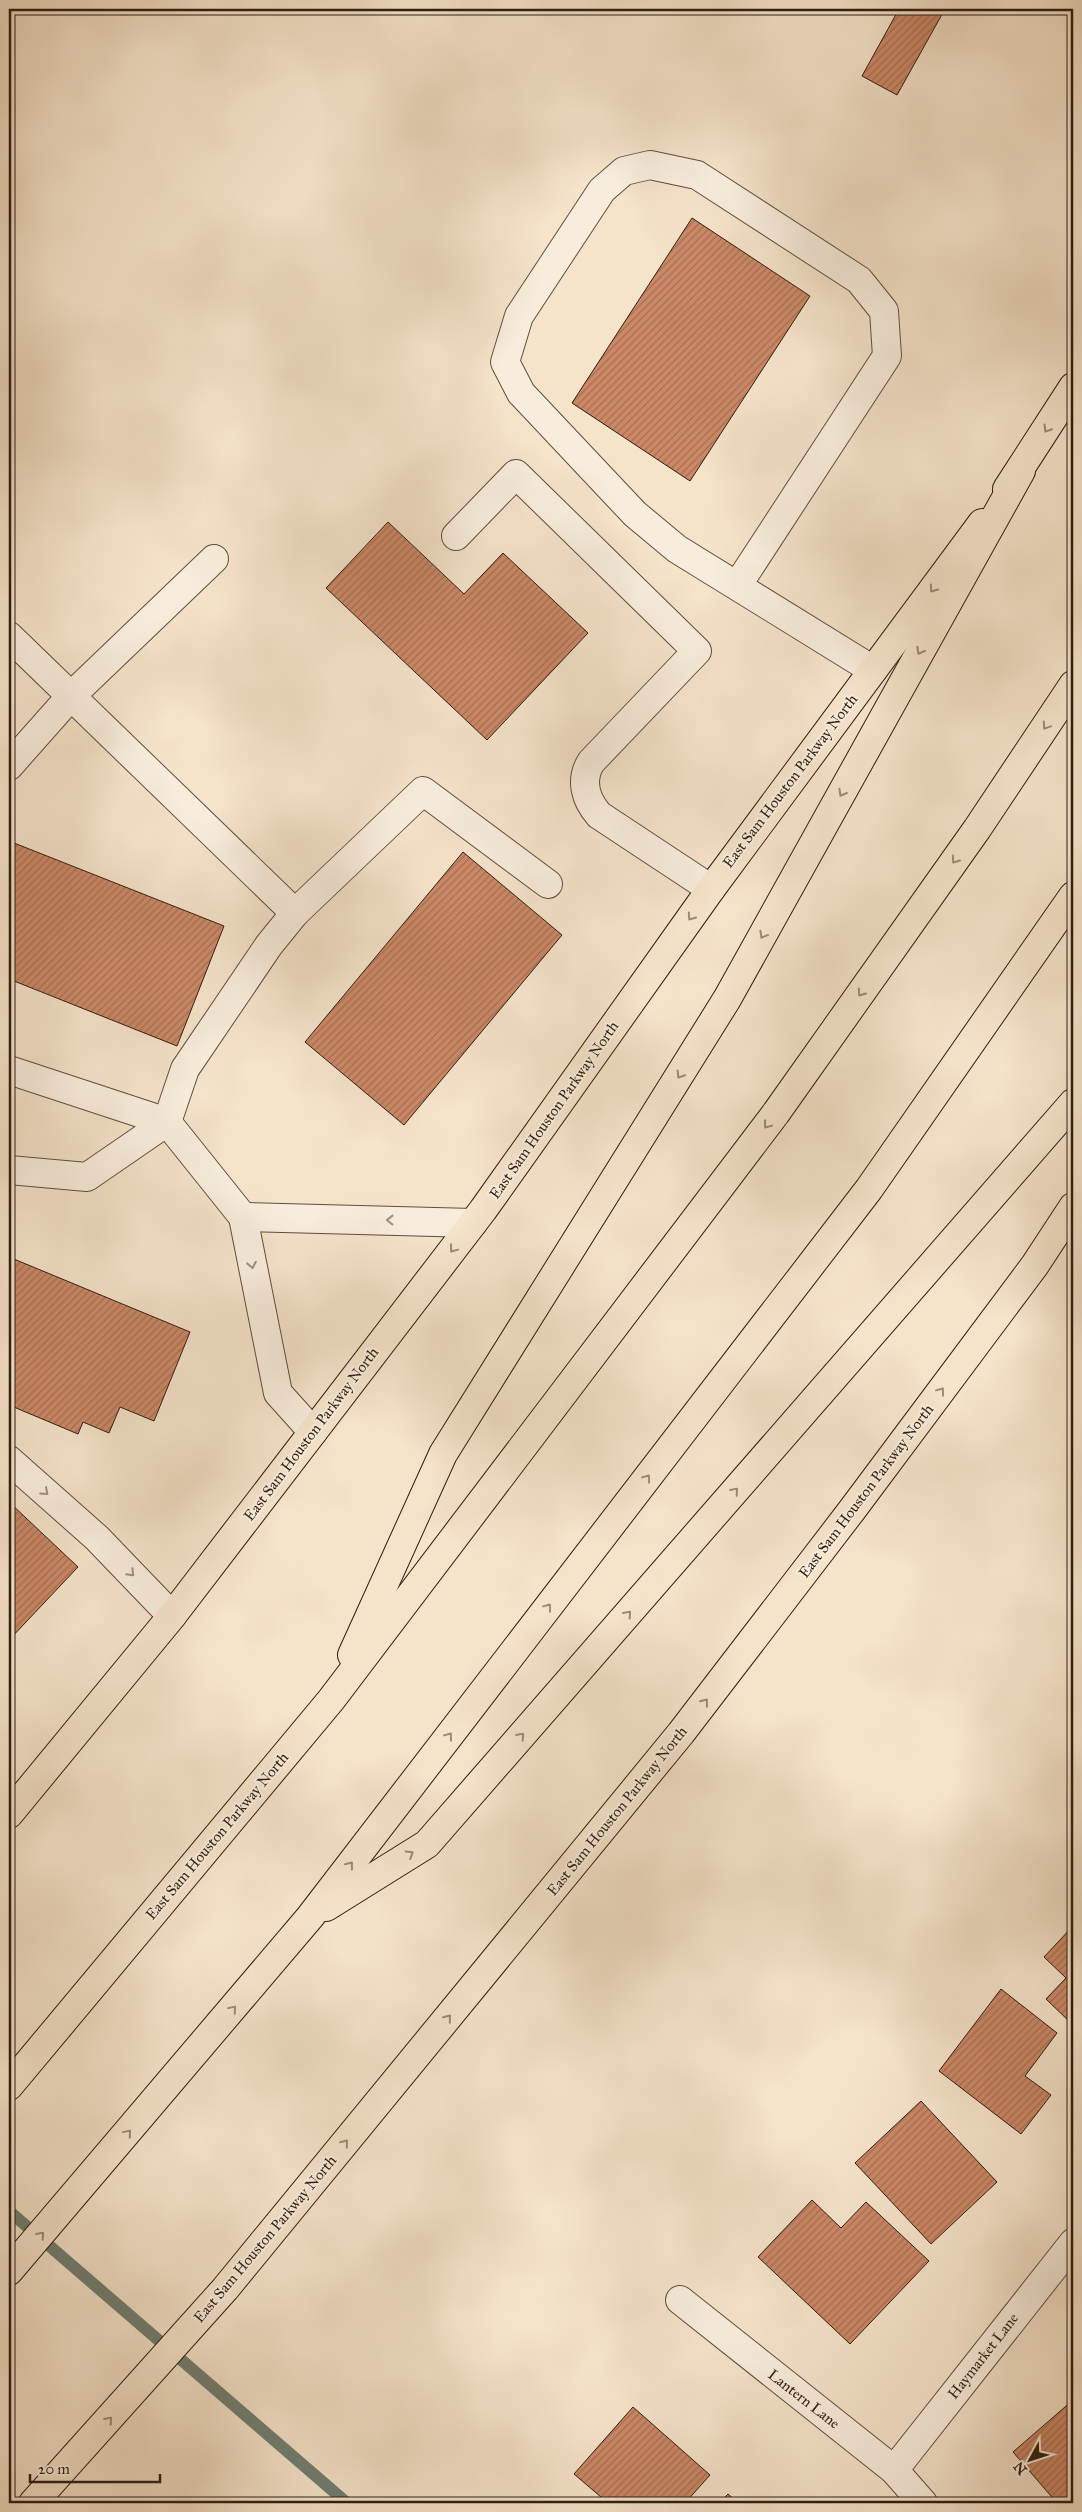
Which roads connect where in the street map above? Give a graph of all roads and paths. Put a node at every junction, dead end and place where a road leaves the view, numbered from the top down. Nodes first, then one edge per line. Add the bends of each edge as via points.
1 (1073, 387) edge
2 (1020, 471) junction
3 (456, 536) dead end
4 (214, 559) dead end
5 (738, 586) junction
6 (9, 636) edge
7 (873, 670) junction
8 (1073, 686) edge
9 (71, 696) junction
10 (9, 766) edge
11 (548, 884) dead end
12 (711, 889) junction
13 (1073, 896) edge
14 (295, 913) junction
15 (9, 1070) edge
16 (1073, 1103) edge
17 (166, 1122) junction
18 (9, 1170) edge
19 (1073, 1208) edge
20 (243, 1217) junction
21 (473, 1223) junction
22 (313, 1432) junction
23 (9, 1460) edge
24 (172, 1616) junction
25 (331, 1700) junction
26 (9, 1814) edge
27 (310, 1917) junction
28 (9, 2086) edge
29 (1073, 2243) edge
30 (9, 2271) edge
31 (680, 2300) dead end
32 (894, 2470) junction
33 (33, 2503) edge
34 (923, 2503) edge

1 -> 2 main road, East Sam Houston Parkway North
2 -> 7 main road, East Sam Houston Parkway North
2 -> 25 main road via 727,999 443,1454
3 - 12 street via 516,474 697,651 591,762 585,772 586,791 598,815
4 - 9 street
5 - 5 street via 677,549 635,514 521,393 505,362 519,316 602,190 624,171 650,165 697,175 859,280 884,311 887,356
5 - 7 street
6 - 9 street
7 - 12 main road, East Sam Houston Parkway North
8 -> 25 main road, East Sam Houston Parkway North via 977,829 776,1113
9 - 10 street
9 - 14 street
11 - 14 street via 423,791
12 -> 21 main road, East Sam Houston Parkway North
27 -> 13 main road via 869,1189
14 - 17 street via 185,1069
15 - 17 street
27 -> 16 main road via 427,1844
17 - 18 street via 88,1177
17 - 20 street
33 -> 19 main road, East Sam Houston Parkway North via 225,2289 681,1733 852,1510
21 -> 20 street
20 -> 22 street via 278,1393
21 -> 22 main road, East Sam Houston Parkway North
22 - 24 main road, East Sam Houston Parkway North
23 -> 24 street via 97,1538
24 - 26 main road, East Sam Houston Parkway North
25 - 28 main road, East Sam Houston Parkway North
30 -> 27 main road
29 - 32 street, Haymarket Lane
31 - 32 street, Lantern Lane
32 - 34 street, Lantern Lane

